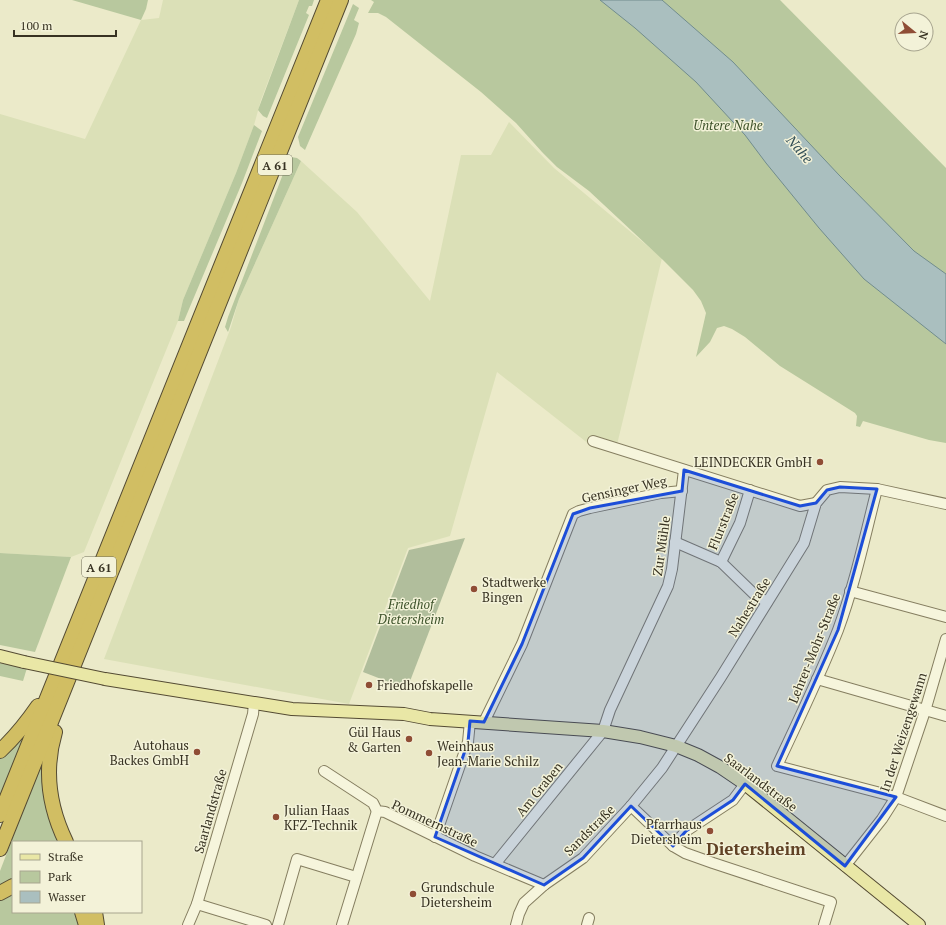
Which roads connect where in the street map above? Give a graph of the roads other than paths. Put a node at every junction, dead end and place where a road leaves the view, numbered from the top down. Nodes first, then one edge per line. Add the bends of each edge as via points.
1 (328, 0) edge
2 (341, 0) edge
3 (201, 334) junction
4 (593, 441) dead end
5 (684, 470) junction
6 (877, 489) junction
7 (750, 490) junction
8 (682, 491) junction
9 (816, 503) junction
10 (946, 504) edge
11 (675, 542) junction
12 (720, 562) junction
13 (850, 591) junction
14 (767, 602) junction
15 (946, 617) edge
16 (946, 639) edge
17 (0, 656) edge
18 (75, 663) junction
19 (56, 675) junction
20 (817, 679) junction
21 (254, 703) junction
22 (925, 710) junction
23 (946, 716) edge
24 (470, 721) junction
25 (484, 722) junction
26 (603, 731) junction
27 (676, 746) junction
28 (0, 751) edge
29 (324, 772) dead end
30 (745, 784) junction
31 (896, 797) junction
32 (632, 806) junction
33 (377, 811) junction
34 (0, 815) edge
35 (946, 816) edge
36 (435, 837) junction
37 (66, 841) edge
38 (673, 846) junction
39 (0, 849) edge
40 (495, 864) junction
41 (845, 866) junction
42 (356, 877) junction
43 (544, 885) junction
44 (12, 887) edge
45 (0, 893) edge
46 (197, 904) junction
47 (82, 913) edge
48 (95, 913) edge
49 (86, 925) edge
50 (98, 925) edge
51 (188, 925) edge
52 (266, 925) edge
53 (278, 925) edge
54 (342, 925) edge
55 (517, 925) edge
56 (824, 925) edge
57 (919, 925) edge

1 - 3 highway, A 61
2 - 3 highway, A 61
3 - 18 highway, A 61
3 - 19 highway, A 61
4 - 5 street
5 - 7 street
5 - 8 street, Zur Mühle
6 - 9 street, Nahestraße via 840,487 827,490
6 - 10 street
6 - 13 street, Lehrer-Mohr-Straße
7 - 9 street via 800,506
7 - 12 street, Flurstraße via 740,523
8 - 11 street, Zur Mühle
8 - 25 street, Gensinger Weg via 661,493 573,514 522,644
9 - 14 street, Nahestraße via 804,543
11 - 12 street, Flurstraße
11 - 26 street, Zur Mühle via 668,586 610,710
12 - 14 street, Flurstraße via 754,594
13 - 15 street
13 - 20 street, Lehrer-Mohr-Straße via 838,630
14 - 27 street, Nahestraße
16 - 22 street, In der Weizengewann
17 - 21 main road, Saarlandstraße, bridge via 106,679
18 - 37 highway via 53,738 48,772 51,801
18 - 39 highway, A 61
19 - 28 highway via 28,720
19 - 34 highway, A 61
20 - 22 street
20 - 31 street, Lehrer-Mohr-Straße via 777,766
21 - 24 main road, Saarlandstraße via 292,709 404,714 430,719
21 - 46 street, Saarlandstraße
22 - 23 street
22 - 31 street, In der Weizengewann
24 - 25 main road, Saarlandstraße
24 - 36 street via 466,748
25 - 26 main road, Saarlandstraße
26 - 27 main road, Saarlandstraße
26 - 40 street, Am Graben
27 - 30 main road, Saarlandstraße via 720,766
27 - 32 street, Sandstraße
29 - 33 street, Pommernstraße via 373,803
30 - 38 street via 733,800 686,831
30 - 41 main road, Saarlandstraße
31 - 35 street
31 - 41 street, In der Weizengewann
32 - 38 street
32 - 43 street, Sandstraße via 583,858
33 - 36 street, Pommernstraße via 385,812
33 - 42 street
36 - 40 street, Pommernstraße
38 - 56 street via 713,863 831,902
40 - 43 street, Pommernstraße
41 - 57 main road, Saarlandstraße
42 - 53 street via 298,859
42 - 54 street
43 - 55 street, Sandstraße via 524,903 518,914
44 - 45 highway
46 - 51 street, Saarlandstraße
46 - 52 street
47 - 49 highway
48 - 50 highway

